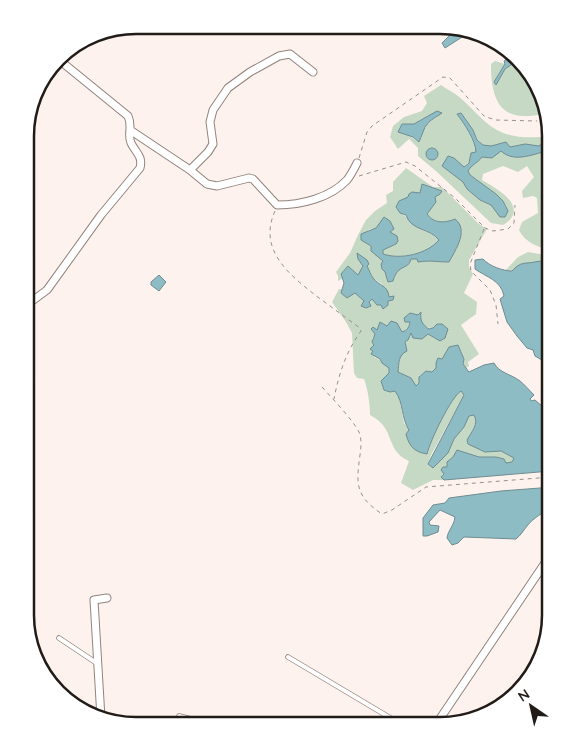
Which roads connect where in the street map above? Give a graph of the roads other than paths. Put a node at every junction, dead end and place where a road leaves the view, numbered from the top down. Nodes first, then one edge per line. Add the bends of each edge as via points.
1 (64, 64) edge
2 (313, 72) dead end
3 (130, 130) junction
4 (358, 163) road end
5 (190, 170) junction
6 (34, 300) edge
7 (542, 567) edge
8 (107, 598) dead end
9 (59, 638) dead end
10 (288, 657) dead end
11 (98, 664) junction
12 (101, 711) edge
13 (179, 716) dead end
14 (182, 717) edge
15 (389, 717) edge
16 (441, 717) edge

1 - 3 street via 128,116
2 - 5 street via 290,54 279,56 228,88 213,110 210,122 213,144
3 - 5 street
3 - 6 street via 131,144 142,161 140,168 101,215 47,290
4 - 5 street via 346,180 331,192 314,200 277,205 254,179 212,186
7 - 16 street
8 - 11 street via 94,600
9 - 11 lane
10 - 15 lane
11 - 12 street
13 - 14 lane

